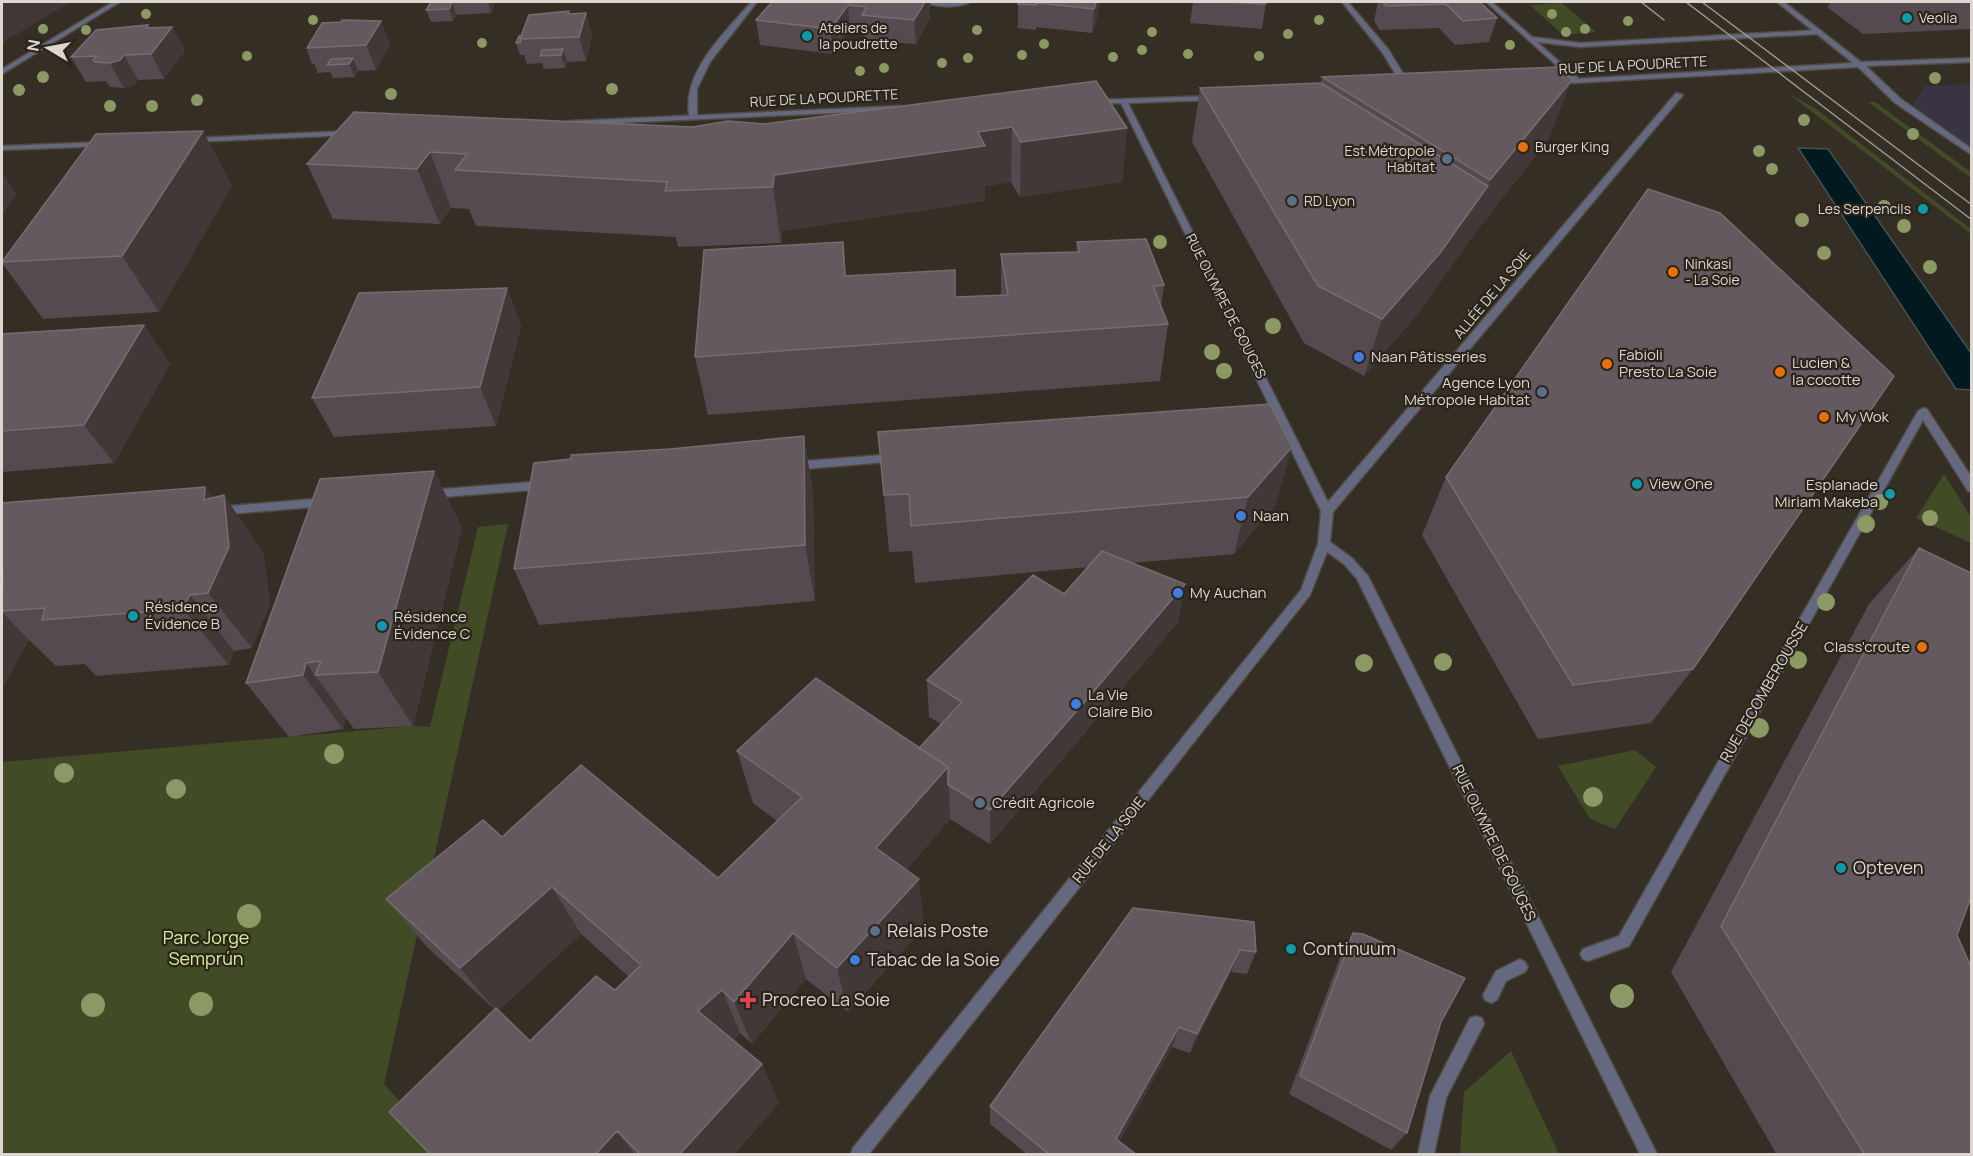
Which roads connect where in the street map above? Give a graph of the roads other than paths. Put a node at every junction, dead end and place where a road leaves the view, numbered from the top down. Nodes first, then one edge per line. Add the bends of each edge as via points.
1 (117, 2) edge
2 (754, 2) edge
3 (928, 2) edge
4 (968, 2) edge
5 (1345, 2) edge
6 (1489, 2) edge
7 (1780, 2) edge
8 (1819, 32) junction
9 (1530, 39) junction
10 (1971, 60) edge
11 (1860, 65) junction
12 (2, 72) edge
13 (1576, 81) junction
14 (1542, 83) edge
15 (1419, 88) edge
16 (1408, 89) junction
17 (1398, 90) edge
18 (1679, 95) dead end
19 (1226, 97) edge
20 (1082, 102) edge
21 (1124, 102) junction
22 (906, 108) edge
23 (693, 117) junction
24 (562, 123) edge
25 (361, 132) edge
26 (183, 141) edge
27 (112, 144) edge
28 (2, 148) edge
29 (1971, 153) edge
30 (912, 457) edge
31 (781, 467) edge
32 (555, 484) edge
33 (1971, 488) edge
34 (413, 495) edge
35 (342, 501) edge
36 (212, 511) edge
37 (1327, 511) junction
38 (1324, 544) junction
39 (1588, 954) dead end
40 (1520, 967) dead end
41 (1491, 995) dead end
42 (1476, 1024) dead end
43 (859, 1155) edge
44 (1426, 1155) edge
45 (1649, 1155) edge

1 - 12 street
2 - 23 street via 706,61 693,89
3 - 4 street
5 - 16 street via 1385,51
6 - 9 street
7 - 8 street
8 - 9 street via 1580,45
8 - 11 street
9 - 13 street
10 - 11 street, RUE DE LA POUDRETTE
11 - 13 street, RUE DE LA POUDRETTE
11 - 29 street via 1898,100
13 - 14 street, RUE DE LA POUDRETTE
15 - 16 street
16 - 17 street
18 - 37 street, ALLÉE DE LA SOIE
19 - 21 street
20 - 21 street
21 - 37 street, RUE OLYMPE DE GOUGES via 1279,426
22 - 23 street, RUE DE LA POUDRETTE
23 - 24 street, RUE DE LA POUDRETTE
25 - 26 street
27 - 28 street
30 - 31 street
32 - 34 street
33 - 39 street, RUE DECOMBEROUSSE via 1923,411 1624,941
35 - 36 street
37 - 38 street, RUE DE LA SOIE
38 - 43 street, RUE DE LA SOIE via 1306,592
38 - 45 street, RUE OLYMPE DE GOUGES via 1362,576
40 - 41 street via 1501,976
42 - 44 street via 1438,1096

